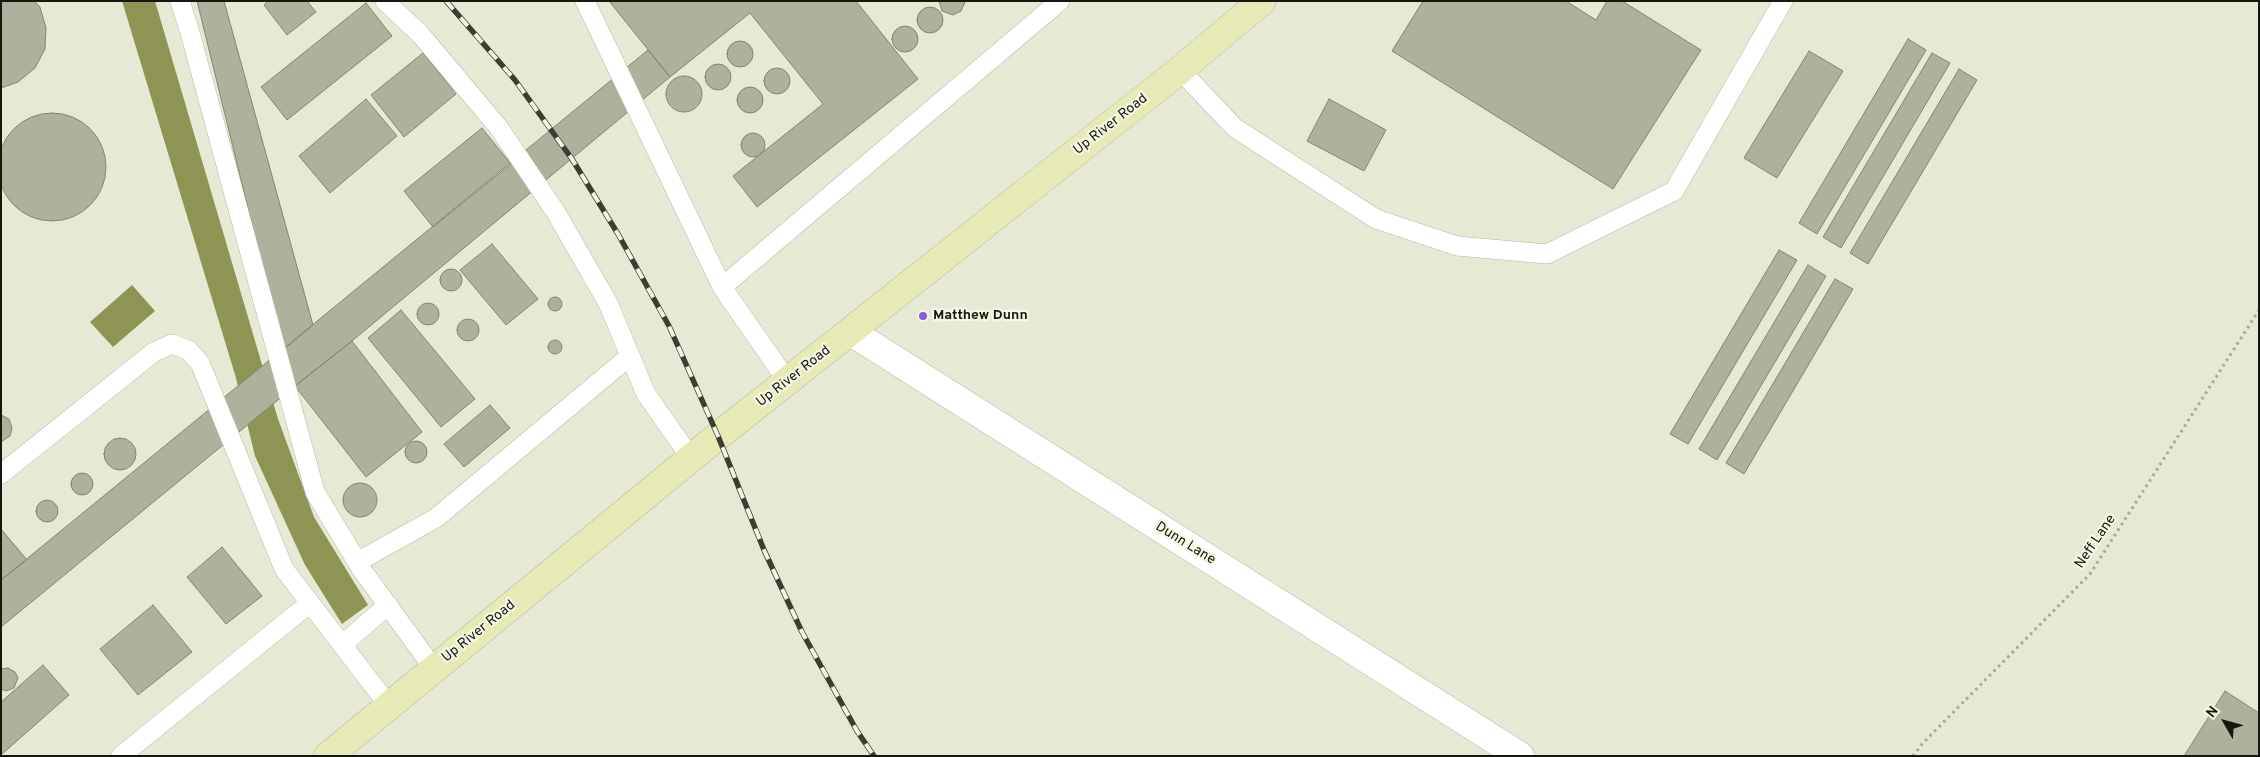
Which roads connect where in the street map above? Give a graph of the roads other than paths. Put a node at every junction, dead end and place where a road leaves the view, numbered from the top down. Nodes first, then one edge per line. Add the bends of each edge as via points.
1 (180, 1) edge
2 (385, 1) edge
3 (585, 1) edge
4 (1060, 1) edge
5 (1262, 1) edge
6 (1783, 1) edge
7 (1180, 70) junction
8 (722, 287) junction
9 (851, 332) junction
10 (630, 356) junction
11 (788, 382) junction
12 (691, 458) junction
13 (1, 474) edge
14 (357, 562) junction
15 (310, 604) junction
16 (388, 605) junction
17 (342, 645) junction
18 (434, 669) junction
19 (389, 706) junction
20 (121, 756) edge
21 (328, 756) edge
22 (1520, 756) edge

1 - 14 lane via 315,492
2 - 10 lane via 421,35 499,128 555,210 608,303
3 - 8 lane
4 - 8 lane
5 - 7 street, Up River Road
6 - 7 lane via 1674,192 1547,254 1457,246 1376,219 1235,128
7 - 9 street, Up River Road
8 - 11 lane
9 - 11 street, Up River Road
9 - 22 street, Dunn Lane
10 - 12 lane via 646,394
10 - 14 lane via 436,518
11 - 12 street, Up River Road
12 - 18 street, Up River Road
13 - 15 lane via 154,352 172,344 188,350 200,363 284,569
14 - 16 lane
15 - 17 lane
15 - 20 lane
16 - 17 lane
16 - 18 lane
17 - 19 lane
18 - 19 street, Up River Road
19 - 21 street, Up River Road

